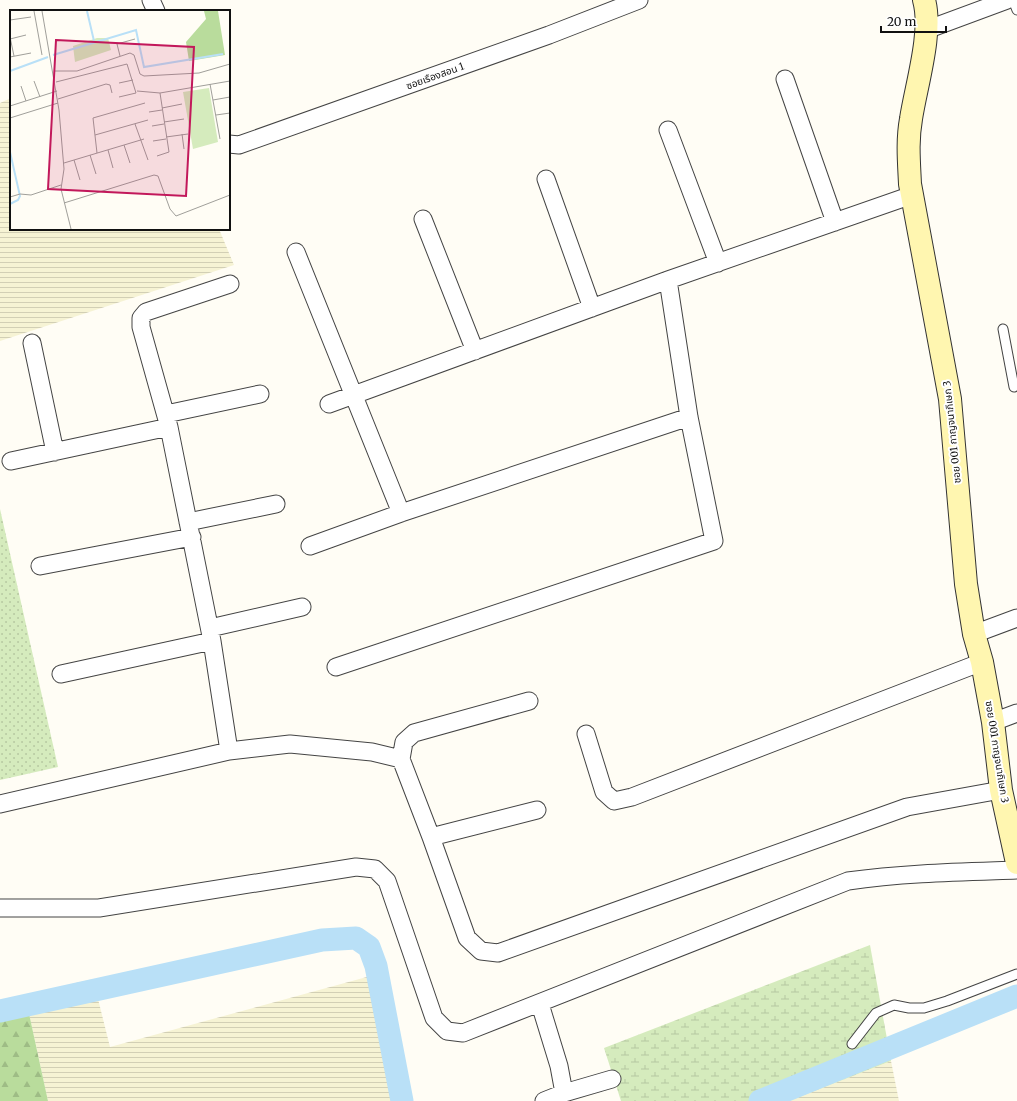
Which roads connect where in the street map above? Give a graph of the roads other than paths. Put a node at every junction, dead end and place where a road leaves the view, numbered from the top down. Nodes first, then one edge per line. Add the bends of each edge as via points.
1 (151, 0) edge
2 (639, 0) edge
3 (924, 0) edge
4 (1007, 0) edge
5 (1013, 0) edge
6 (156, 10) edge
7 (1017, 10) edge
8 (926, 30) junction
9 (785, 79) dead end
10 (668, 130) dead end
11 (230, 144) edge
12 (546, 179) dead end
13 (912, 195) junction
14 (423, 219) dead end
15 (835, 222) junction
16 (296, 252) dead end
17 (718, 263) junction
18 (668, 280) junction
19 (230, 284) dead end
20 (592, 308) junction
21 (1003, 329) dead end
22 (32, 342) dead end
23 (475, 351) junction
24 (1014, 387) dead end
25 (260, 394) dead end
26 (353, 396) junction
27 (329, 404) dead end
28 (689, 417) junction
29 (168, 420) junction
30 (55, 452) junction
31 (11, 461) dead end
32 (276, 504) dead end
33 (401, 512) junction
34 (190, 529) junction
35 (310, 546) dead end
36 (40, 566) dead end
37 (302, 607) dead end
38 (1017, 618) edge
39 (211, 634) junction
40 (974, 634) junction
41 (982, 662) junction
42 (336, 667) dead end
43 (61, 674) dead end
44 (529, 701) dead end
45 (1017, 713) edge
46 (993, 722) junction
47 (586, 734) dead end
48 (230, 751) junction
49 (401, 759) junction
50 (1001, 790) junction
51 (0, 804) edge
52 (538, 810) dead end
53 (432, 837) junction
54 (1017, 863) edge
55 (1017, 870) edge
56 (0, 908) edge
57 (1017, 974) edge
58 (540, 1004) junction
59 (852, 1044) dead end
60 (612, 1079) dead end
61 (564, 1093) junction
62 (544, 1101) edge

1 - 6 street
2 - 11 street, ซอยเรืองสอน 1 via 542,38 239,145
3 - 8 street, ซอย 001 กาญจนาภิเษก 3
4 - 8 street
5 - 7 lane
8 - 13 street, ซอย 001 กาญจนาภิเษก 3 via 910,122 908,153
9 - 15 street
10 - 17 street
12 - 20 street
13 - 15 street
13 - 40 street, ซอย 001 กาญจนาภิเษก 3 via 950,399 966,584
14 - 23 street
15 - 17 street
16 - 26 street
17 - 18 street
18 - 20 street
18 - 28 street
19 - 29 street via 146,312 141,318 141,327
20 - 23 street
21 - 24 lane
22 - 30 street
23 - 26 street
25 - 29 street
26 - 27 street
26 - 33 street
28 - 33 street
28 - 42 street via 714,541
29 - 30 street
29 - 34 street
30 - 31 street
32 - 34 street
33 - 35 street
34 - 36 street
34 - 39 street
37 - 39 street
38 - 40 street
39 - 43 street
39 - 48 street
40 - 41 street, ซอย 001 กาญจนาภิเษก 3
41 - 46 street, ซอย 001 กาญจนาภิเษก 3
41 - 47 street via 632,797 614,800 604,792
44 - 49 street via 414,733 404,742
45 - 46 street
46 - 50 street, ซอย 001 กาญจนาภิเษก 3
48 - 49 street via 290,744 372,752
48 - 51 street
49 - 53 street
50 - 53 street via 907,807 498,953 482,951 467,938
50 - 54 street, ซอย 001 กาญจนาภิเษก 3
52 - 53 street
55 - 58 street via 919,874 848,882
56 - 58 street via 99,908 356,867 375,869 387,881 434,1018 447,1031 463,1033
57 - 59 lane via 924,1008 894,1005 876,1013
58 - 61 street via 559,1066
60 - 61 street
61 - 62 street

